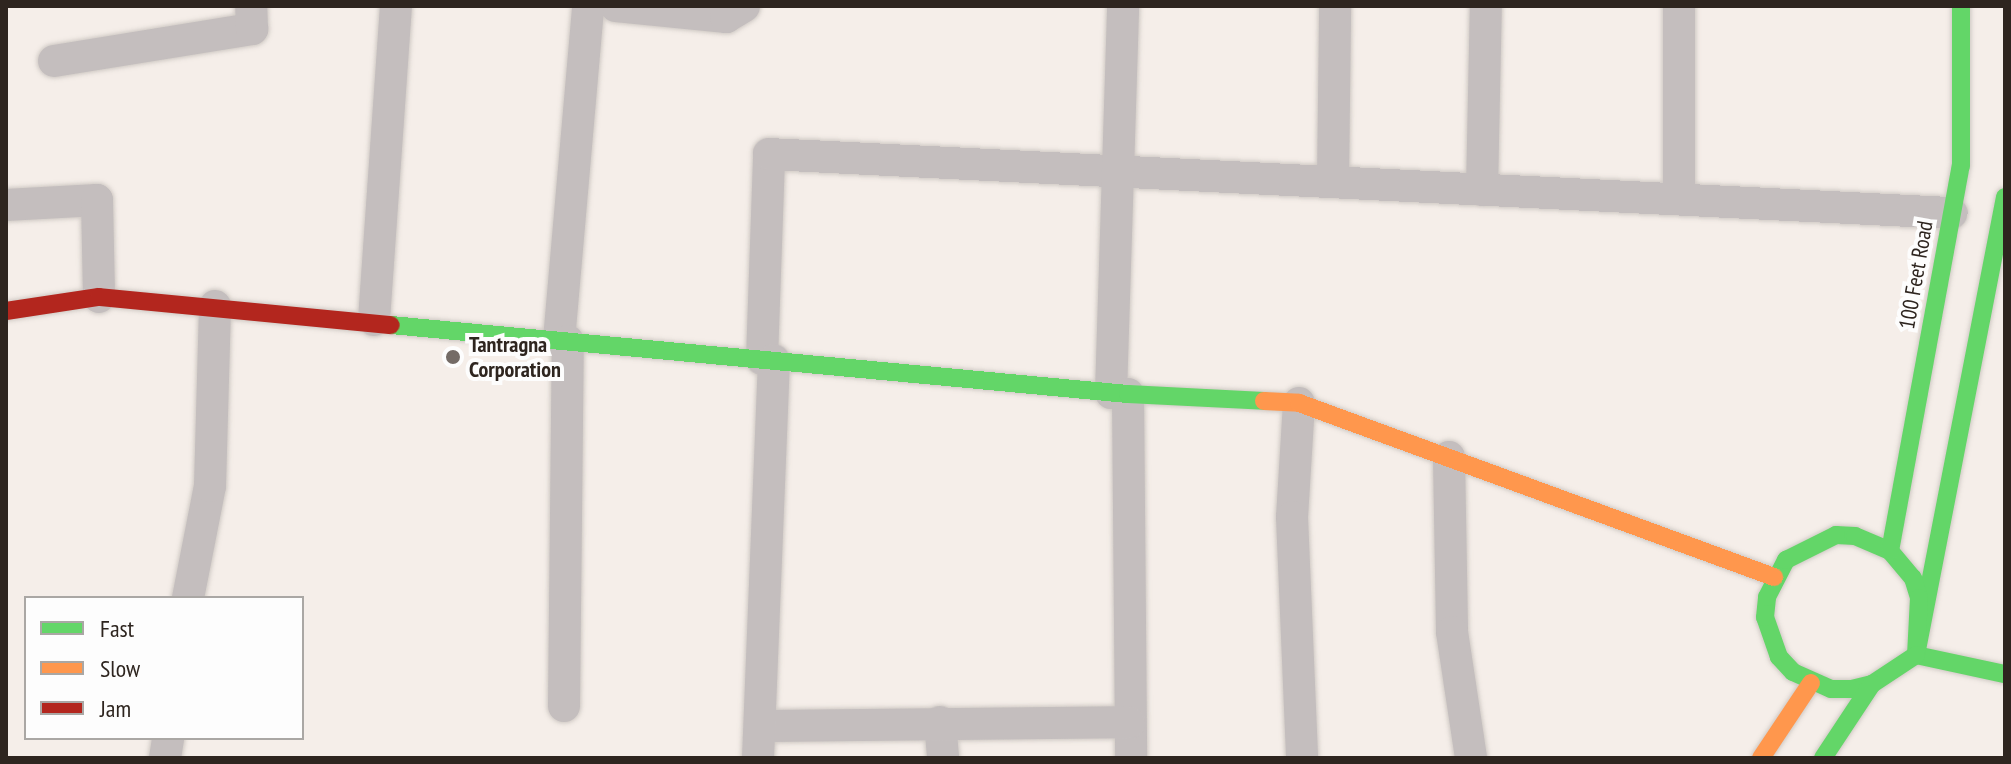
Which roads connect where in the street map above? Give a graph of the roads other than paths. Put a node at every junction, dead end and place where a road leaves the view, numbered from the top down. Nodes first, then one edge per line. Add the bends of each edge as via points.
1 (251, 6) edge
2 (396, 6) edge
3 (588, 6) edge
4 (616, 6) edge
5 (744, 6) edge
6 (1123, 6) edge
7 (1335, 6) edge
8 (1486, 6) edge
9 (1679, 6) edge
10 (1961, 6) edge
11 (54, 61) dead end
12 (1118, 171) junction
13 (1333, 182) junction
14 (1482, 190) junction
15 (2005, 197) edge
16 (1679, 199) junction
17 (6, 205) edge
18 (1952, 213) junction
19 (1999, 260) edge
20 (99, 297) junction
21 (215, 306) junction
22 (6, 311) edge
23 (374, 320) junction
24 (564, 341) junction
25 (768, 360) junction
26 (1119, 394) junction
27 (1299, 403) junction
28 (1449, 457) junction
29 (1890, 551) junction
30 (1774, 577) junction
31 (188, 596) edge
32 (1916, 655) junction
33 (2005, 674) edge
34 (1811, 683) junction
35 (1872, 684) junction
36 (564, 706) dead end
37 (940, 722) junction
38 (1129, 722) junction
39 (760, 726) junction
40 (758, 758) edge
41 (943, 758) edge
42 (1131, 758) edge
43 (1302, 758) edge
44 (1471, 758) edge
45 (1761, 758) edge
46 (1823, 758) edge

1 - 11 street via 252,29
2 - 23 street
3 - 24 street
4 - 5 street via 726,17
6 - 12 street
7 - 13 street
8 - 14 street
9 - 16 street
10 - 18 street, 100 Feet Road via 1961,166
12 - 13 street
12 - 25 street via 769,154
12 - 26 street
13 - 14 street
14 - 16 street
15 - 19 street
16 - 18 street
17 - 20 street via 97,200
18 - 29 street, 100 Feet Road
19 - 32 street
20 - 21 street
20 - 22 street
21 - 23 street
21 - 31 street via 210,486
23 - 24 street
24 - 25 street
24 - 36 street
25 - 26 street
25 - 39 street
26 - 27 street
26 - 38 street
27 - 28 street
27 - 43 street via 1292,517
28 - 30 street
28 - 44 street via 1452,632
29 - 30 street via 1864,539 1836,535 1801,548
29 - 32 street via 1913,578 1919,598
30 - 34 street via 1767,597 1769,638 1779,657
32 - 33 street
32 - 35 street
34 - 35 street via 1841,689
34 - 45 street
35 - 46 street
37 - 38 street
37 - 39 street
37 - 41 street
38 - 42 street
39 - 40 street

